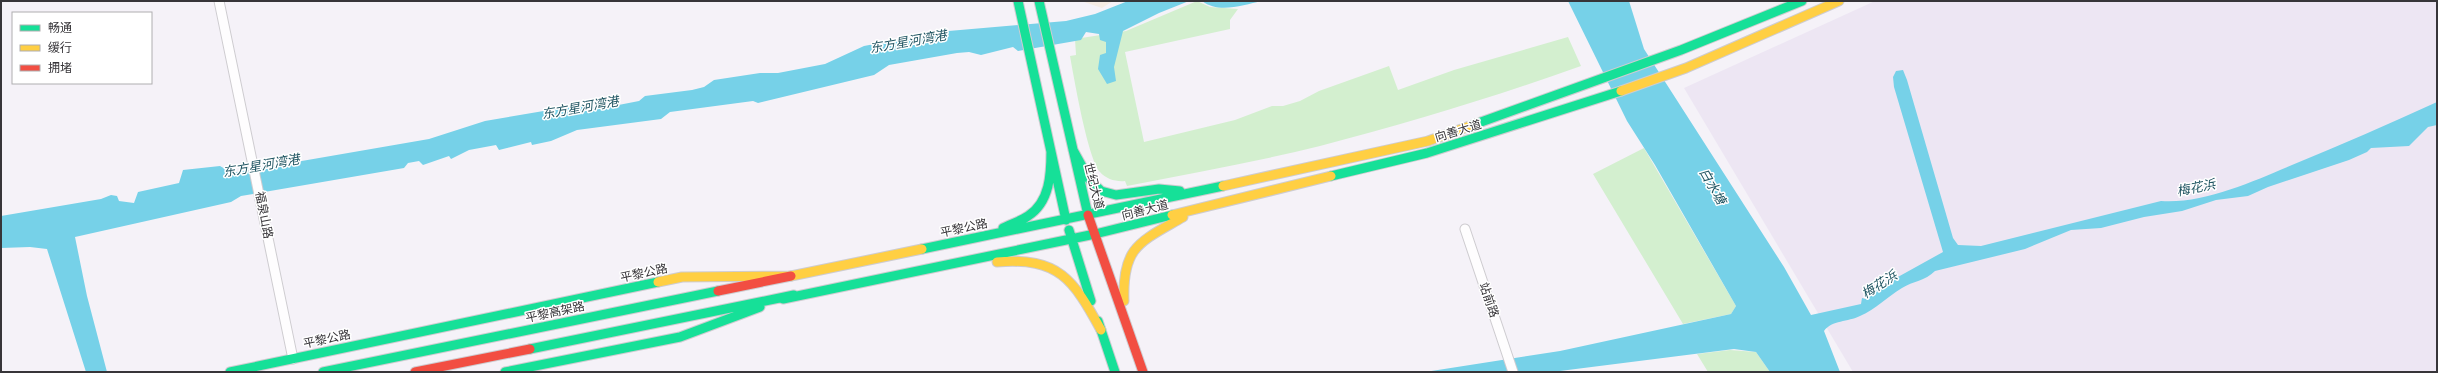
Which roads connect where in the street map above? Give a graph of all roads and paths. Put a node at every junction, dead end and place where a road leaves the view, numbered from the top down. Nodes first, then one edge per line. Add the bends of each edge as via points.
1 (219, 1) edge
2 (1018, 1) edge
3 (1039, 1) edge
4 (1802, 1) edge
5 (1839, 1) edge
6 (1072, 150) junction
7 (1051, 151) junction
8 (1194, 192) junction
9 (1195, 210) junction
10 (1088, 215) junction
11 (1066, 220) junction
12 (1465, 229) dead end
13 (1095, 234) junction
14 (991, 235) junction
15 (1071, 238) junction
16 (945, 264) junction
17 (791, 276) junction
18 (794, 295) junction
19 (1126, 321) junction
20 (1101, 330) junction
21 (293, 359) junction
22 (230, 372) edge
23 (323, 372) edge
24 (415, 372) edge
25 (505, 372) edge
26 (1115, 372) edge
27 (1143, 372) edge
28 (1513, 372) edge

1 - 21 street, 福泉山路
2 - 7 main road
3 - 6 main road, 世纪大道
4 - 8 main road, 向善大道 via 1681,50 1428,141
5 - 9 main road, 向善大道 via 1686,68 1593,101 1427,153
6 - 8 main road via 1089,179 1101,192 1116,195 1159,189
6 - 10 main road, 世纪大道
7 - 11 main road
7 - 14 main road via 1049,183 1040,204 1031,214
8 - 10 main road, 向善大道
9 - 13 main road, 向善大道
9 - 19 main road via 1142,241 1128,257 1122,279
10 - 11 main road, 向善大道
10 - 13 main road, 世纪大道
11 - 14 main road, 平黎公路
11 - 15 main road
12 - 28 street, 站前路
13 - 15 main road, 向善大道
13 - 19 main road, 世纪大道
14 - 17 main road, 平黎公路
15 - 16 main road
15 - 20 main road
16 - 18 main road
16 - 20 main road via 970,266 1016,260 1038,262 1070,280
17 - 21 main road, 平黎公路 via 682,277
17 - 23 main road, 平黎高架路
18 - 24 main road
18 - 25 main road via 680,337
19 - 27 main road, 世纪大道
20 - 26 main road
21 - 22 main road, 平黎公路

